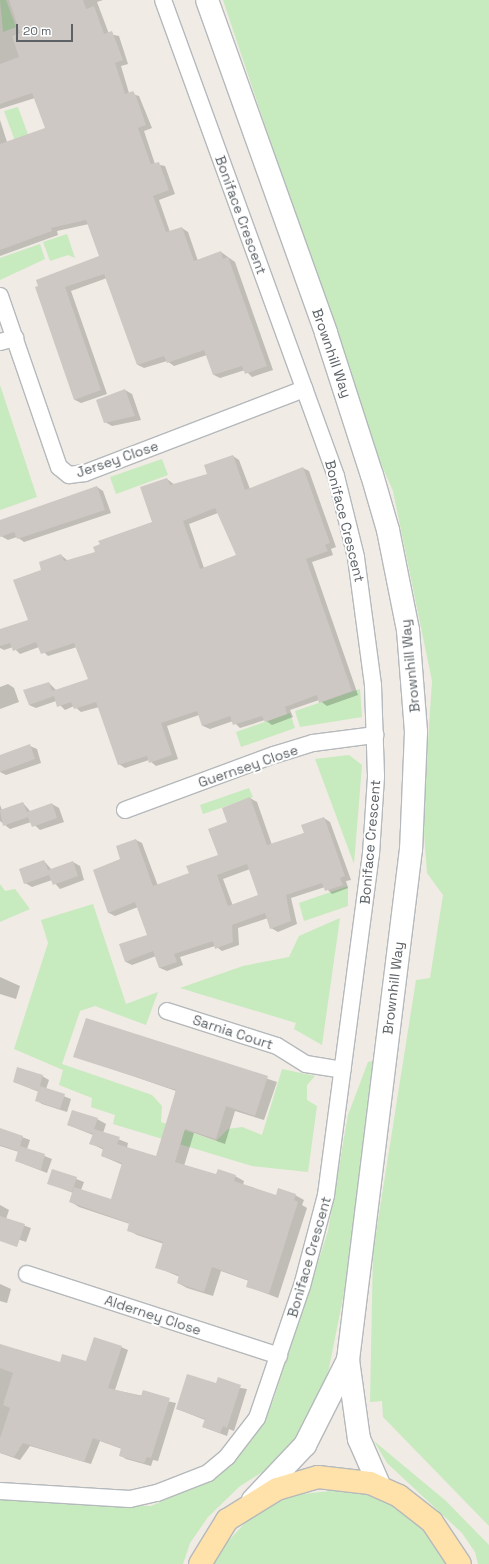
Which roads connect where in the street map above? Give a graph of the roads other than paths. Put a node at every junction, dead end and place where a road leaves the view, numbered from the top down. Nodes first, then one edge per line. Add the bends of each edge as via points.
1 (163, 0) edge
2 (207, 0) edge
3 (0, 296) edge
4 (7, 340) edge
5 (304, 390) junction
6 (375, 736) junction
7 (125, 810) dead end
8 (167, 1011) dead end
9 (343, 1070) junction
10 (27, 1274) dead end
11 (279, 1356) junction
12 (348, 1360) junction
13 (380, 1487) junction
14 (0, 1491) edge
15 (248, 1505) junction
16 (200, 1564) edge
17 (460, 1564) edge

1 - 5 street, Boniface Crescent
2 - 12 street, Brownhill Way via 326,333 372,475 388,530 409,637 416,732 411,849
3 - 4 street, Jersey Close
4 - 5 street, Jersey Close via 59,467 69,475 85,473
5 - 6 street, Boniface Crescent via 336,476 358,567 368,632
6 - 7 street, Guernsey Close via 313,743
6 - 9 street, Boniface Crescent via 375,820
8 - 9 street, Sarnia Court via 277,1046 306,1064
9 - 11 street, Boniface Crescent via 323,1211
10 - 11 street, Alderney Close
11 - 14 street, Boniface Crescent via 257,1418 245,1436 227,1457 188,1483 130,1499
12 - 13 street, Brownhill Way via 358,1439
12 - 15 street, Brownhill Way via 305,1445
13 - 15 main road via 344,1478 318,1477 277,1488
13 - 17 main road via 399,1496 432,1522
15 - 16 main road via 227,1520

